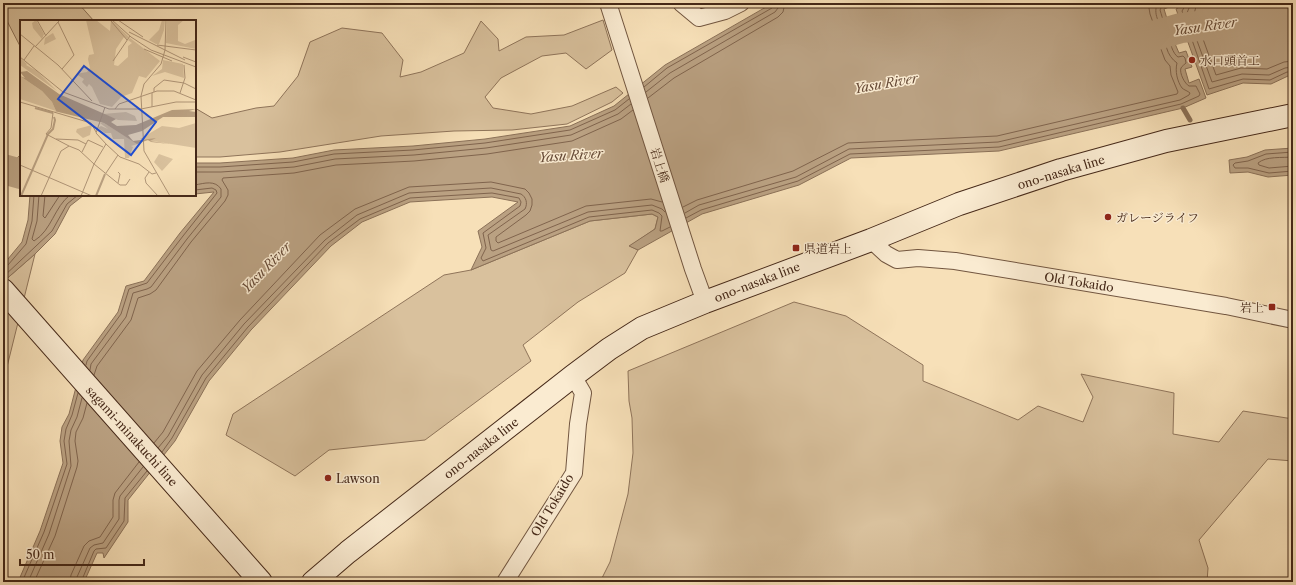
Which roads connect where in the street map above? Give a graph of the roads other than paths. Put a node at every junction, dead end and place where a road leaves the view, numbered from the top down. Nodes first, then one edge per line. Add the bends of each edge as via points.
1 (608, 3) edge
2 (681, 3) edge
3 (741, 3) edge
4 (1293, 115) edge
5 (870, 240) junction
6 (3, 290) edge
7 (705, 302) junction
8 (1293, 320) edge
9 (573, 376) junction
10 (261, 582) edge
11 (313, 582) edge
12 (505, 582) edge

1 - 7 street, 岩上橋
2 - 3 street via 699,18 725,11
4 - 5 main road, ono-nasaka line via 1166,141 1061,170 959,204
5 - 7 main road, ono-nasaka line
5 - 8 street, Old Tokaido via 897,260 918,258 955,261 1226,306
6 - 10 main road, sagami-minakuchi line
7 - 9 main road, ono-nasaka line via 642,328
9 - 11 main road, ono-nasaka line
9 - 12 street, Old Tokaido via 584,393 578,424 574,473

